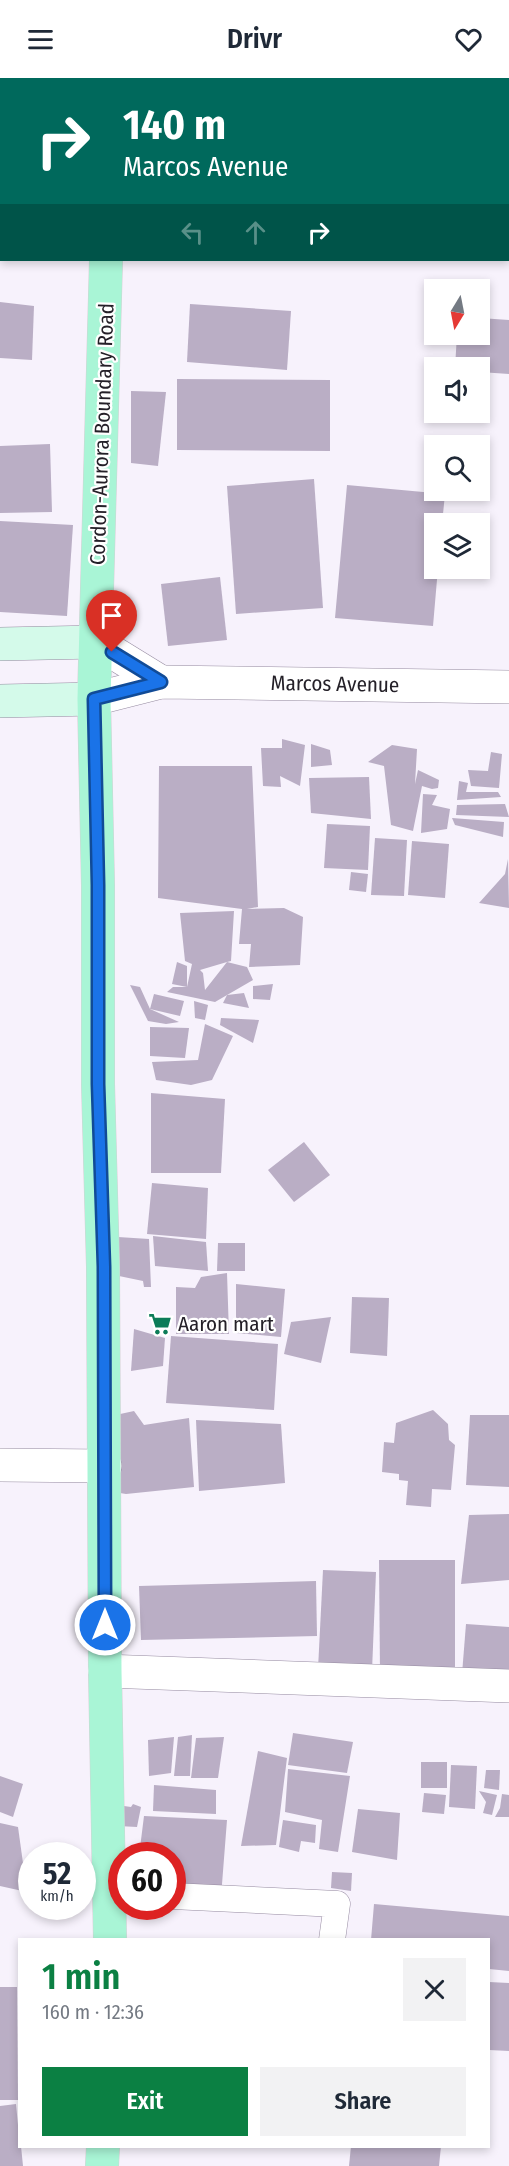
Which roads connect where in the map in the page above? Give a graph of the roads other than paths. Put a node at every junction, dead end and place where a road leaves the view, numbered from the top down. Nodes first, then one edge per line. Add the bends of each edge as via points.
1 (106, 261) edge
2 (96, 642) junction
3 (0, 644) edge
4 (161, 682) junction
5 (509, 687) edge
6 (94, 699) junction
7 (0, 701) edge
8 (0, 1466) edge
9 (105, 1466) junction
10 (105, 1671) junction
11 (509, 1686) edge
12 (113, 1842) edge
13 (186, 1897) edge
14 (112, 1920) edge
15 (110, 1938) edge
16 (332, 1938) edge
17 (103, 2148) edge
18 (102, 2166) edge

1 - 2 main road, Cordon-Aurora Boundary Road
2 - 3 main road
2 - 4 street
2 - 6 main road, Cordon-Aurora Boundary Road
4 - 5 street, Marcos Avenue
4 - 6 street, Marcos Avenue
6 - 7 main road, Marcos Avenue
6 - 9 main road, Cordon-Aurora Boundary Road
8 - 9 street
9 - 10 main road, Cordon-Aurora Boundary Road
10 - 11 street
10 - 12 main road, Cordon-Aurora Boundary Road
13 - 16 lane via 337,1905
14 - 15 main road, Cordon-Aurora Boundary Road
17 - 18 main road

